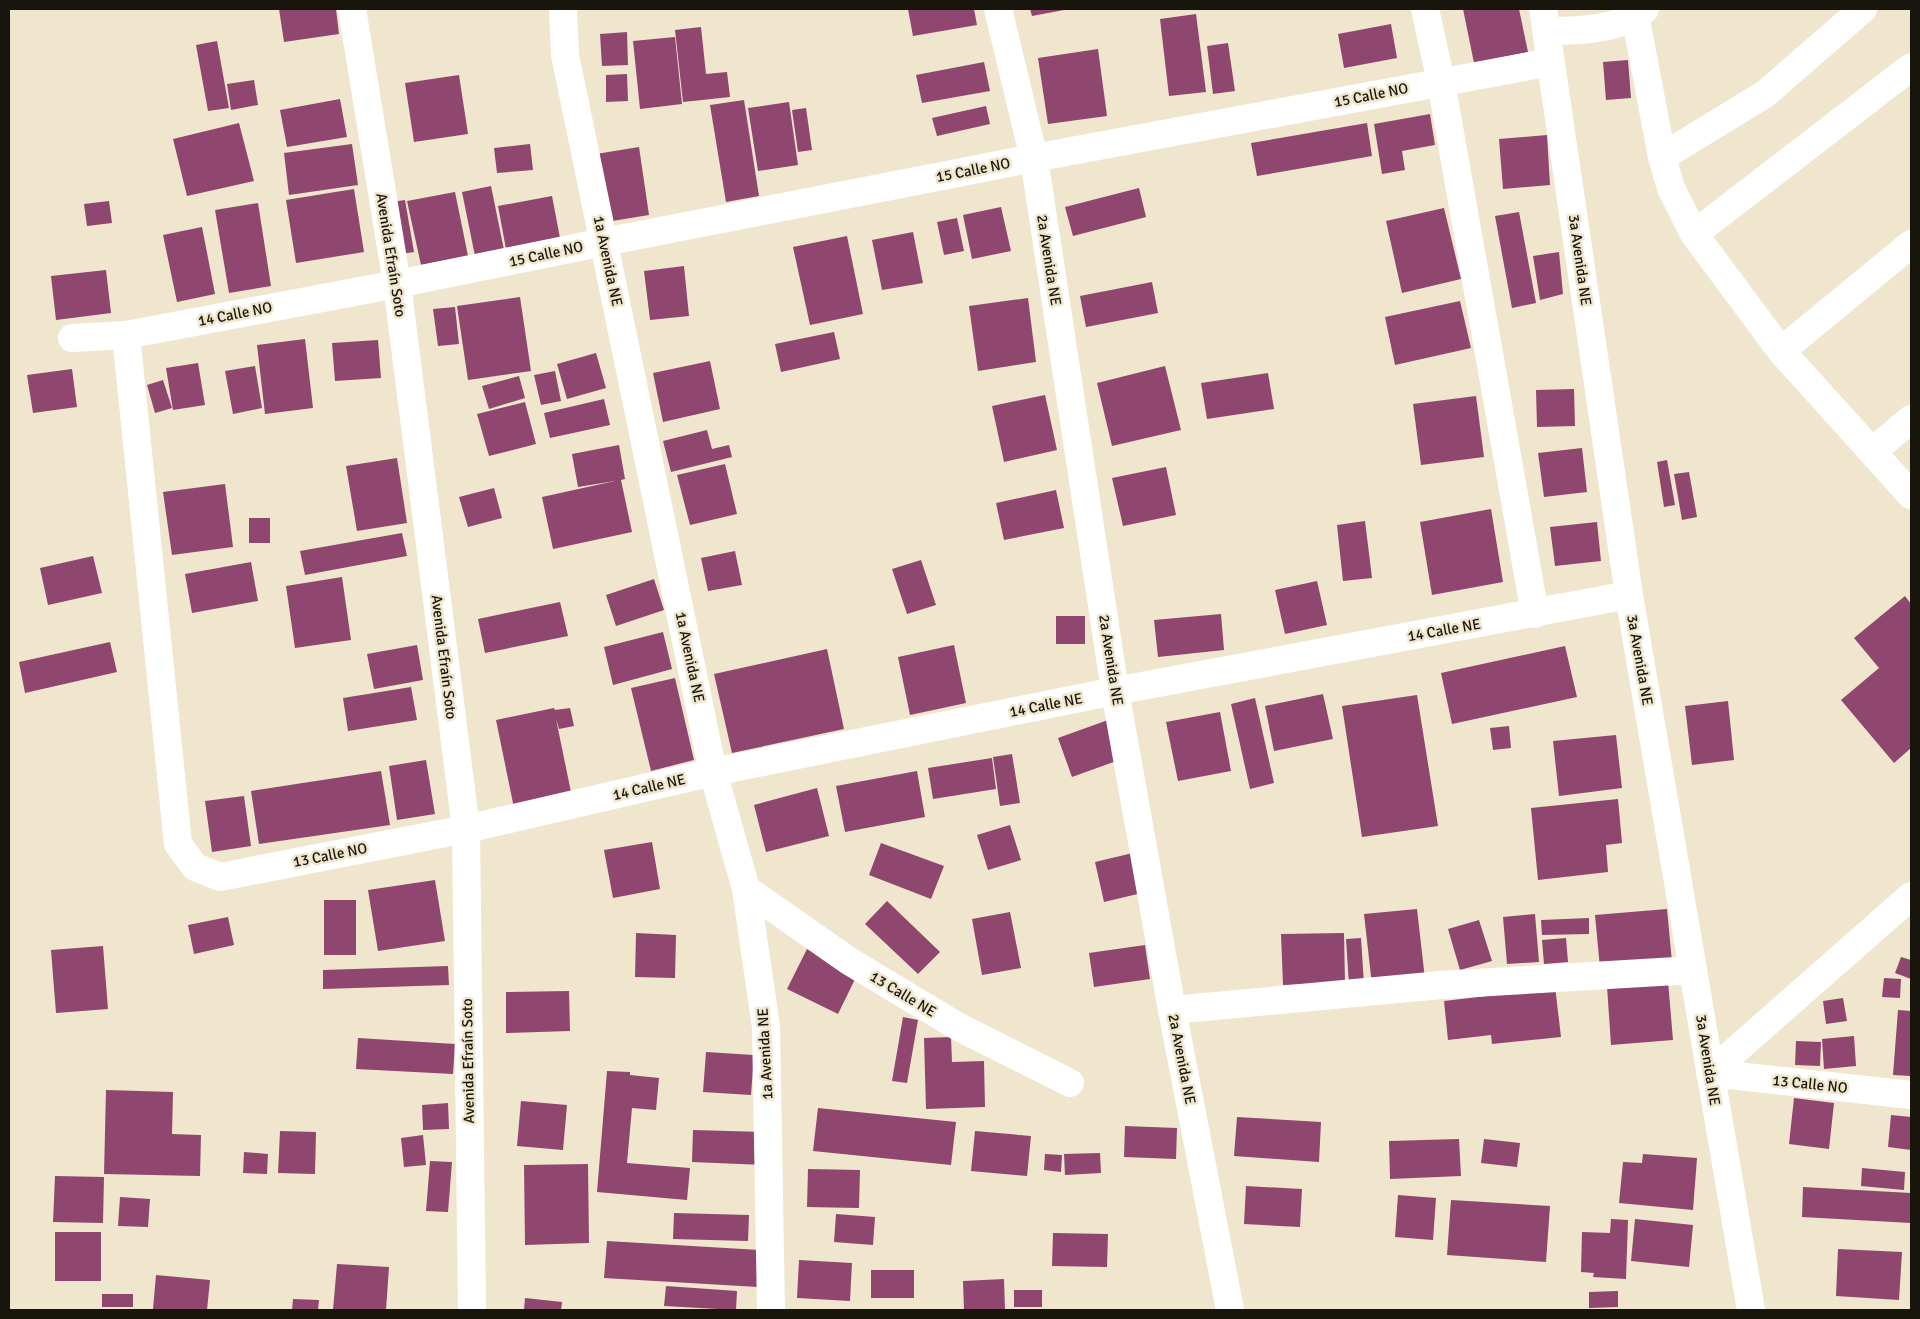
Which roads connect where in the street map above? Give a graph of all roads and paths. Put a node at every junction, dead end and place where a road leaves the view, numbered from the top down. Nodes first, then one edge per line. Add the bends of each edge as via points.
1 (352, 9) edge
2 (563, 9) edge
3 (998, 9) edge
4 (1425, 9) edge
5 (1863, 9) edge
6 (1638, 12) edge
7 (1545, 20) edge
8 (1551, 62) junction
9 (1911, 67) edge
10 (1441, 82) junction
11 (1034, 158) junction
12 (1662, 158) junction
13 (1694, 234) junction
14 (604, 242) junction
15 (1911, 244) edge
16 (397, 284) junction
17 (126, 335) junction
18 (72, 338) dead end
19 (1780, 351) junction
20 (1911, 419) edge
21 (1872, 452) junction
22 (1911, 495) edge
23 (1629, 595) junction
24 (1535, 614) junction
25 (1115, 691) junction
26 (713, 772) junction
27 (466, 829) junction
28 (746, 889) junction
29 (1911, 896) edge
30 (1693, 970) junction
31 (1172, 1010) junction
32 (1710, 1073) junction
33 (1070, 1083) dead end
34 (1911, 1095) edge
35 (472, 1310) edge
36 (770, 1310) edge
37 (1230, 1310) edge
38 (1751, 1310) edge

1 - 16 street, Avenida Efraín Soto
2 - 14 street, 1a Avenida NE via 565,55
3 - 11 street, 2a Avenida NE
4 - 10 street
5 - 12 street via 1765,94
6 - 7 street via 1607,26 1577,31
6 - 12 street
7 - 8 street, 3a Avenida NE
8 - 10 street, 15 Calle NO
8 - 23 street, 3a Avenida NE
9 - 13 street
10 - 11 street, 15 Calle NO
10 - 24 street
11 - 14 street, 15 Calle NO
11 - 25 street, 2a Avenida NE
12 - 13 street via 1671,188
13 - 19 street
14 - 16 street, 15 Calle NO
14 - 26 street, 1a Avenida NE
15 - 19 street
16 - 17 street, 14 Calle NO
16 - 27 street, Avenida Efraín Soto
17 - 18 street, 14 Calle NO
17 - 27 street, 13 Calle NO via 178,844 195,867 220,877
19 - 21 street
20 - 21 street
21 - 22 street
23 - 24 street, 14 Calle NE
23 - 30 street, 3a Avenida NE
24 - 25 street, 14 Calle NE
25 - 26 street, 14 Calle NE
25 - 31 street, 2a Avenida NE
26 - 27 street, 14 Calle NE
26 - 28 street, 1a Avenida NE
27 - 35 street, Avenida Efraín Soto
28 - 33 street, 13 Calle NE via 849,961 957,1026
28 - 36 street, 1a Avenida NE via 766,1027
29 - 32 street
30 - 31 street via 1441,985
30 - 32 street, 3a Avenida NE
31 - 37 street, 2a Avenida NE
32 - 34 street, 13 Calle NO
32 - 38 street, 3a Avenida NE

